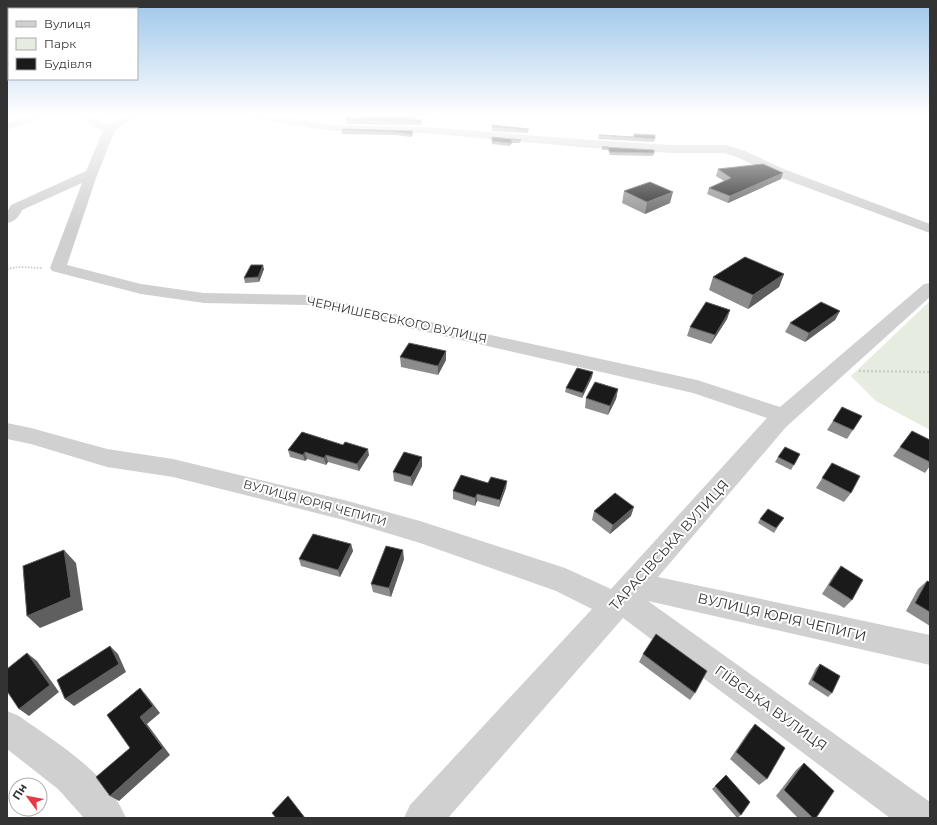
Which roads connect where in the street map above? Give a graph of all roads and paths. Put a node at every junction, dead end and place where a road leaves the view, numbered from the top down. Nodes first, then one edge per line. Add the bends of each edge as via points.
1 (100, 154) edge
2 (742, 154) edge
3 (92, 174) junction
4 (12, 207) edge
5 (7, 219) edge
6 (930, 229) edge
7 (58, 268) junction
8 (7, 269) edge
9 (930, 288) edge
10 (836, 371) junction
11 (930, 372) edge
12 (784, 416) junction
13 (7, 431) edge
14 (623, 597) junction
15 (930, 650) edge
16 (7, 728) edge
17 (107, 818) edge
18 (423, 818) edge
19 (921, 818) edge

1 - 3 street
2 - 6 street via 780,173
3 - 4 street
3 - 7 street
4 - 5 street via 14,213
7 - 8 path
7 - 12 street, ЧЕРНИШЕВСЬКОГО ВУЛИЦЯ via 141,289 204,298 308,300 697,387
9 - 10 street, ТАРАСІВСЬКА ВУЛИЦЯ
10 - 11 path
10 - 12 street, ТАРАСІВСЬКА ВУЛИЦЯ
12 - 14 street, ТАРАСІВСЬКА ВУЛИЦЯ
13 - 14 street, ВУЛИЦЯ ЮРІЯ ЧЕПИГИ via 107,458 173,468 344,510
14 - 15 street, ВУЛИЦЯ ЮРІЯ ЧЕПИГИ
14 - 18 street, ТАРАСІВСЬКА ВУЛИЦЯ
14 - 19 street, ГІЇВСЬКА ВУЛИЦЯ
16 - 17 street via 71,776

